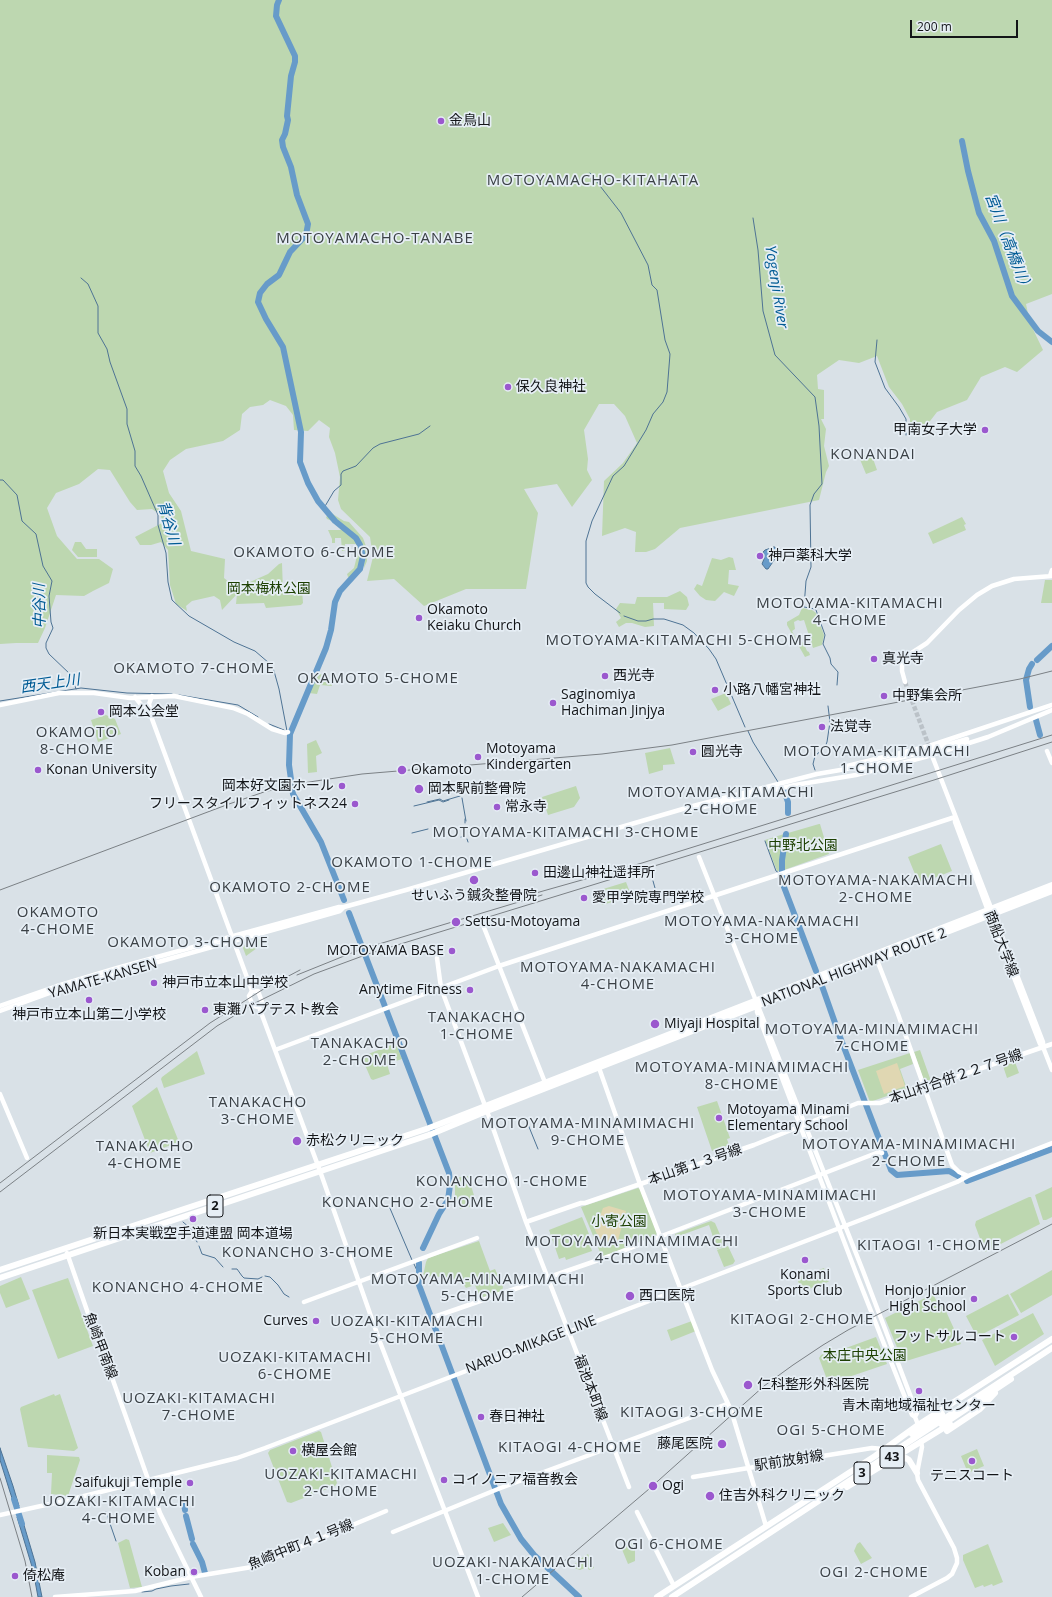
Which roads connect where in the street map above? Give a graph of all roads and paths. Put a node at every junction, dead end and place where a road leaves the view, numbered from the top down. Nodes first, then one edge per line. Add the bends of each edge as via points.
1 (1052, 570) edge
2 (1051, 576) edge
3 (905, 682) tunnel mouth
4 (152, 696) junction
5 (138, 697) junction
6 (149, 704) junction
7 (0, 705) edge
8 (1052, 705) edge
9 (1052, 710) edge
10 (152, 719) junction
11 (288, 732) dead end
12 (967, 739) dead end
13 (1047, 751) dead end
14 (931, 753) junction
15 (1052, 763) edge
16 (858, 769) junction
17 (817, 774) junction
18 (818, 781) junction
19 (687, 809) junction
20 (955, 816) junction
21 (699, 857) dead end
22 (1052, 885) edge
23 (1052, 891) edge
24 (715, 896) junction
25 (991, 912) junction
26 (483, 925) dead end
27 (234, 939) junction
28 (437, 958) dead end
29 (877, 960) junction
30 (499, 966) junction
31 (441, 988) junction
32 (252, 991) junction
33 (756, 1003) junction
34 (0, 1006) edge
35 (259, 1007) junction
36 (0, 1011) edge
37 (1052, 1044) edge
38 (1043, 1047) junction
39 (275, 1050) junction
40 (598, 1065) junction
41 (1052, 1070) edge
42 (546, 1085) junction
43 (924, 1088) junction
44 (0, 1094) edge
45 (866, 1103) joint
46 (486, 1108) junction
47 (803, 1125) junction
48 (1052, 1143) edge
49 (882, 1153) dead end
50 (27, 1158) dead end
51 (318, 1168) junction
52 (822, 1174) junction
53 (968, 1176) junction
54 (640, 1184) junction
55 (526, 1222) junction
56 (842, 1227) junction
57 (660, 1236) junction
58 (477, 1238) dead end
59 (66, 1252) junction
60 (0, 1270) edge
61 (0, 1278) edge
62 (548, 1278) junction
63 (359, 1282) junction
64 (681, 1288) junction
65 (304, 1302) dead end
66 (434, 1317) dead end
67 (568, 1331) junction
68 (1052, 1339) edge
69 (1052, 1343) edge
70 (1052, 1349) edge
71 (1004, 1369) junction
72 (1001, 1386) junction
73 (400, 1396) junction
74 (727, 1404) junction
75 (918, 1425) junction
76 (921, 1438) junction
77 (612, 1446) junction
78 (922, 1447) junction
79 (884, 1449) junction
80 (748, 1468) junction
81 (875, 1468) junction
82 (916, 1473) junction
83 (693, 1477) dead end
84 (844, 1478) junction
85 (147, 1480) junction
86 (629, 1487) dead end
87 (815, 1503) junction
88 (445, 1510) junction
89 (386, 1511) dead end
90 (637, 1512) dead end
91 (0, 1515) edge
92 (766, 1526) junction
93 (393, 1532) dead end
94 (191, 1577) junction
95 (674, 1586) junction
96 (55, 1597) edge
97 (201, 1597) edge
98 (478, 1597) edge
99 (657, 1597) edge
100 (663, 1597) edge
101 (672, 1597) edge
102 (678, 1597) edge
103 (911, 1597) edge

1 - 2 street
2 - 3 street via 1014,579 982,591 965,604 927,643 910,654 904,662 902,671
4 - 5 street
4 - 6 street
4 - 11 street via 174,696 233,708 272,729
5 - 6 street
5 - 7 street via 59,693
5 - 10 street
6 - 10 street
8 - 17 street via 929,746
9 - 14 street, YAMATE-KANSEN via 988,737
10 - 27 street
12 - 14 street, YAMATE-KANSEN
13 - 15 street
14 - 16 street, YAMATE-KANSEN
14 - 18 street, YAMATE-KANSEN via 856,775
14 - 20 street, 商船大学線
16 - 17 street, YAMATE-KANSEN
16 - 18 street, YAMATE-KANSEN
17 - 19 street, YAMATE-KANSEN
18 - 19 street, YAMATE-KANSEN
19 - 27 street, YAMATE-KANSEN via 344,907 339,906
20 - 24 street
20 - 25 street, 商船大学線 via 955,822
21 - 24 street
22 - 25 highway, NATIONAL HIGHWAY ROUTE 2 / 2
23 - 25 highway, NATIONAL HIGHWAY ROUTE 2 / 2
24 - 30 street
24 - 33 street
25 - 29 highway, NATIONAL HIGHWAY ROUTE 2 / 2
25 - 33 highway, NATIONAL HIGHWAY ROUTE 2 / 2
25 - 38 street, 商船大学線
26 - 30 street
27 - 32 street
27 - 34 street, YAMATE-KANSEN via 111,969
27 - 36 street, YAMATE-KANSEN via 58,990
28 - 31 street, 福池本町線
29 - 33 highway, NATIONAL HIGHWAY ROUTE 2 / 2
29 - 43 street
30 - 31 street
30 - 42 street
31 - 39 street
31 - 46 street, 福池本町線
32 - 35 street via 249,996 253,1006
32 - 35 street via 258,992 262,1002
33 - 40 highway, NATIONAL HIGHWAY ROUTE 2 / 2
33 - 47 street
35 - 39 street
37 - 38 street, 本山村合併２２７号線
38 - 41 street, 商船大学線
38 - 43 street, 本山村合併２２７号線
39 - 51 street
40 - 42 highway, NATIONAL HIGHWAY ROUTE 2 / 2
40 - 54 street
42 - 46 highway, NATIONAL HIGHWAY ROUTE 2 / 2
43 - 45 street, 本山村合併２２７号線 via 880,1103
43 - 53 street via 952,1165
44 - 50 street
45 - 47 street, 本山第１３号線
46 - 51 highway, NATIONAL HIGHWAY ROUTE 2 / 2 via 432,1130
46 - 55 street, 福池本町線
47 - 52 street
47 - 54 street, 本山第１３号線 via 754,1145
48 - 53 street, NARUO-MIKAGE LINE
49 - 52 street
51 - 59 highway, NATIONAL HIGHWAY ROUTE 2 / 2
51 - 63 street
52 - 56 street
52 - 57 street
53 - 56 street, NARUO-MIKAGE LINE
54 - 55 street, 本山第１３号線
54 - 57 street
55 - 62 street, 福池本町線
56 - 64 street, NARUO-MIKAGE LINE
56 - 75 street via 917,1413 915,1417
57 - 62 street
57 - 64 street
58 - 63 street
59 - 60 highway, NATIONAL HIGHWAY ROUTE 2 / 2
59 - 61 highway, NATIONAL HIGHWAY ROUTE 2 / 2
59 - 85 street, 魚崎甲南線 via 105,1353
62 - 66 street
62 - 67 street, 福池本町線
63 - 65 street
63 - 73 street
64 - 67 street, NARUO-MIKAGE LINE
64 - 74 street
67 - 73 street, NARUO-MIKAGE LINE
67 - 77 street, 福池本町線
68 - 71 highway, 43
69 - 84 highway, 3
70 - 72 highway, 43
70 - 87 highway, 3
71 - 75 highway, 43
71 - 84 highway via 992,1372 910,1427
72 - 76 highway, 43
72 - 78 highway via 980,1409
72 - 87 highway via 962,1417 878,1470
73 - 85 street, NARUO-MIKAGE LINE via 238,1458
73 - 88 street
74 - 77 street
74 - 80 street
75 - 76 street
75 - 79 highway, 43
76 - 78 street
76 - 81 highway, 43
77 - 86 street, 福池本町線
77 - 88 street
78 - 82 street
79 - 80 street, 駅前放射線 via 872,1448
79 - 92 highway, 43
80 - 83 street, 駅前放射線
80 - 92 street
81 - 82 highway via 906,1458
81 - 102 highway, 43
82 - 103 street via 920,1487 954,1548 957,1563 947,1578
84 - 100 highway, 3
85 - 91 street, NARUO-MIKAGE LINE
85 - 94 street, 魚崎甲南線
87 - 101 highway, 3
88 - 93 street
88 - 98 street
89 - 94 street, 魚崎中町４１号線 via 252,1567
90 - 95 street
92 - 95 highway, 43
94 - 96 street, 魚崎中町４１号線 via 135,1590
94 - 97 street, 魚崎甲南線
95 - 99 highway, 43

